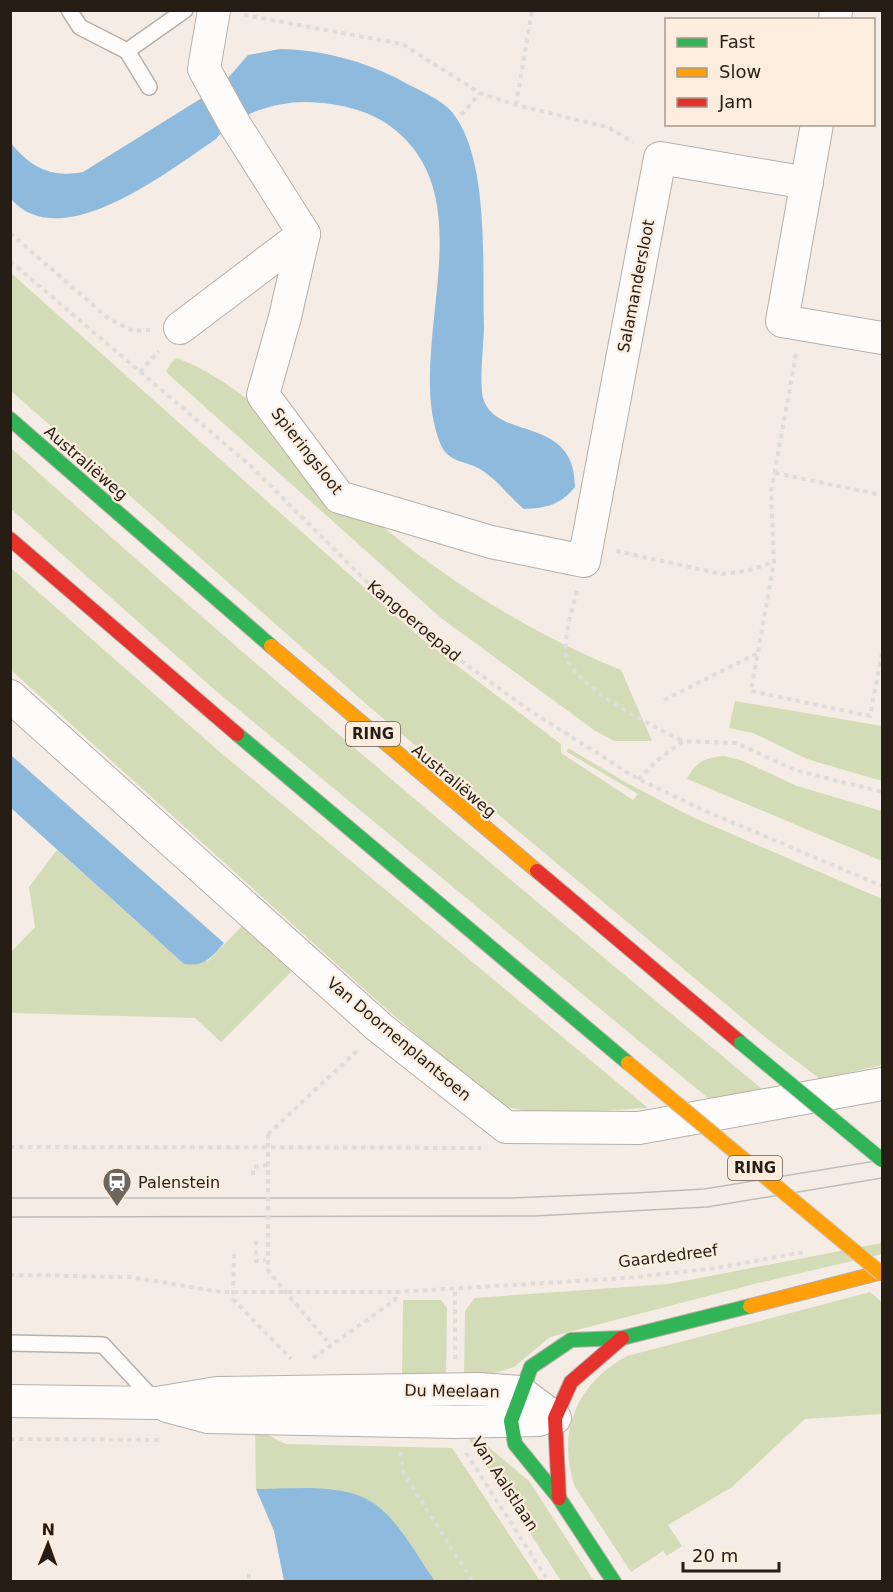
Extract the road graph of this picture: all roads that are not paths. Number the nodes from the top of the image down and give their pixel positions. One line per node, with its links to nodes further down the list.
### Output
1 (69, 10): 3 (lane)
2 (204, 14): 3 (lane); 7 (street)
3 (127, 51): 4 (lane)
4 (149, 87)
5 (818, 126): 6 (street)
6 (807, 183): 9 (street); 12 (street, Salamandersloot)
7 (304, 234): 8 (street); 12 (street, Spieringsloot)
8 (180, 328)
9 (882, 338)
10 (10, 419): 15 (main road, Australiëweg / RING, bridge)
11 (10, 539): 16 (main road, RING, bridge)
12 (586, 553)
13 (10, 696): 14 (street, Van Doornenplantsoen)
14 (882, 1084)
15 (882, 1160)
16 (882, 1273): 17 (main road)
17 (622, 1338): 19 (main road); 22 (main road)
18 (10, 1343): 21 (lane)
19 (520, 1392): 21 (street, Du Meelaan); 22 (street, Du Meelaan); 23 (main road)
20 (10, 1401): 21 (street, Du Meelaan)
21 (158, 1403): 23 (street, Du Meelaan)
22 (555, 1418): 23 (street, Du Meelaan); 24 (main road)
23 (511, 1421): 24 (main road, Van Aalstlaan)
24 (559, 1497): 25 (main road, Van Aalstlaan)
25 (614, 1581)

